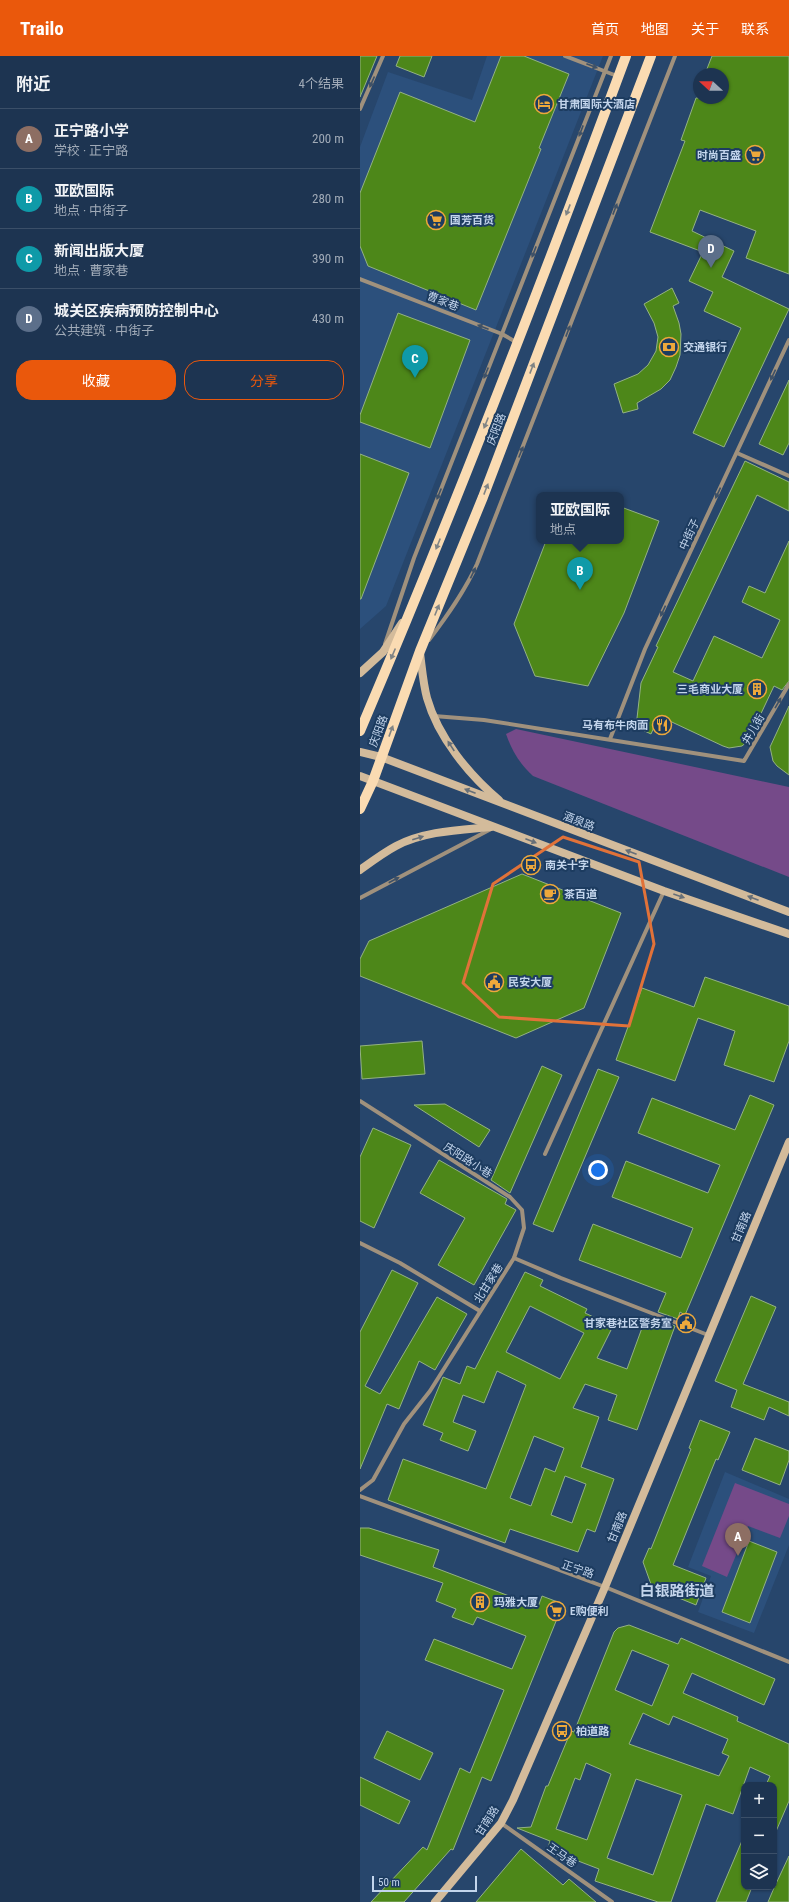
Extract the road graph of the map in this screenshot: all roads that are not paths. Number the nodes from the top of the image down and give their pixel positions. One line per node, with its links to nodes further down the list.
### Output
1 (383, 56): 9 (street, one-way to 9)
2 (566, 56): 7 (street, one-way to 7)
3 (611, 56): 7 (street)
4 (626, 56): 8 (main road, 庆阳路)
5 (651, 56): 17 (main road, 庆阳路, one-way to 5)
6 (675, 56): 17 (street, one-way to 6)
7 (605, 71): 8 (street); 11 (street, one-way to 11)
8 (619, 76): 13 (main road, 庆阳路, one-way to 13)
9 (360, 109)
10 (360, 279): 11 (street, 曹家巷, one-way to 10)
11 (502, 334): 13 (street, 曹家巷); 18 (street, one-way to 18)
12 (789, 340): 14 (street, 中街子, one-way to 14)
13 (518, 343): 16 (main road, 庆阳路, one-way to 16)
14 (737, 453): 15 (street); 23 (street, 中街子, one-way to 23)
15 (789, 476)
16 (413, 606): 18 (main road); 22 (main road, 庆阳路, one-way to 22)
17 (420, 651): 21 (main road); 25 (main road, 庆阳路, one-way to 17)
18 (383, 652): 19 (main road)
19 (360, 673)
20 (789, 684): 23 (street, 井儿街, one-way to 20)
21 (434, 716): 23 (street); 28 (main road, one-way to 21)
22 (360, 731)
23 (610, 739)
24 (360, 752): 25 (main road, 酒泉路)
25 (381, 757): 27 (main road, 庆阳路); 28 (main road, 酒泉路, one-way to 25)
26 (360, 776): 27 (main road)
27 (373, 781): 29 (main road, 庆阳路); 30 (main road)
28 (506, 805): 34 (main road, 酒泉路, one-way to 28)
29 (360, 809)
30 (495, 827): 31 (main road, one-way to 30); 32 (main road, one-way to 32); 33 (street, one-way to 30)
31 (360, 870)
32 (664, 890): 35 (main road, one-way to 35); 38 (street)
33 (360, 898)
34 (789, 912)
35 (789, 934)
36 (360, 1101): 40 (street, 庆阳路小巷)
37 (789, 1142): 42 (main road, 甘南路)
38 (545, 1154)
39 (360, 1243): 41 (street)
40 (514, 1258): 41 (street, 北甘家巷); 42 (street, 北甘家巷)
41 (480, 1311): 43 (street, 北甘家巷)
42 (708, 1335): 45 (main road, 甘南路)
43 (360, 1490)
44 (360, 1496): 45 (street, 正宁路)
45 (604, 1587): 46 (street, 正宁路); 47 (main road, 甘南路)
46 (789, 1662)
47 (501, 1823): 48 (main road, 甘南路); 49 (street, 王马巷)
48 (435, 1902)
49 (612, 1902)

